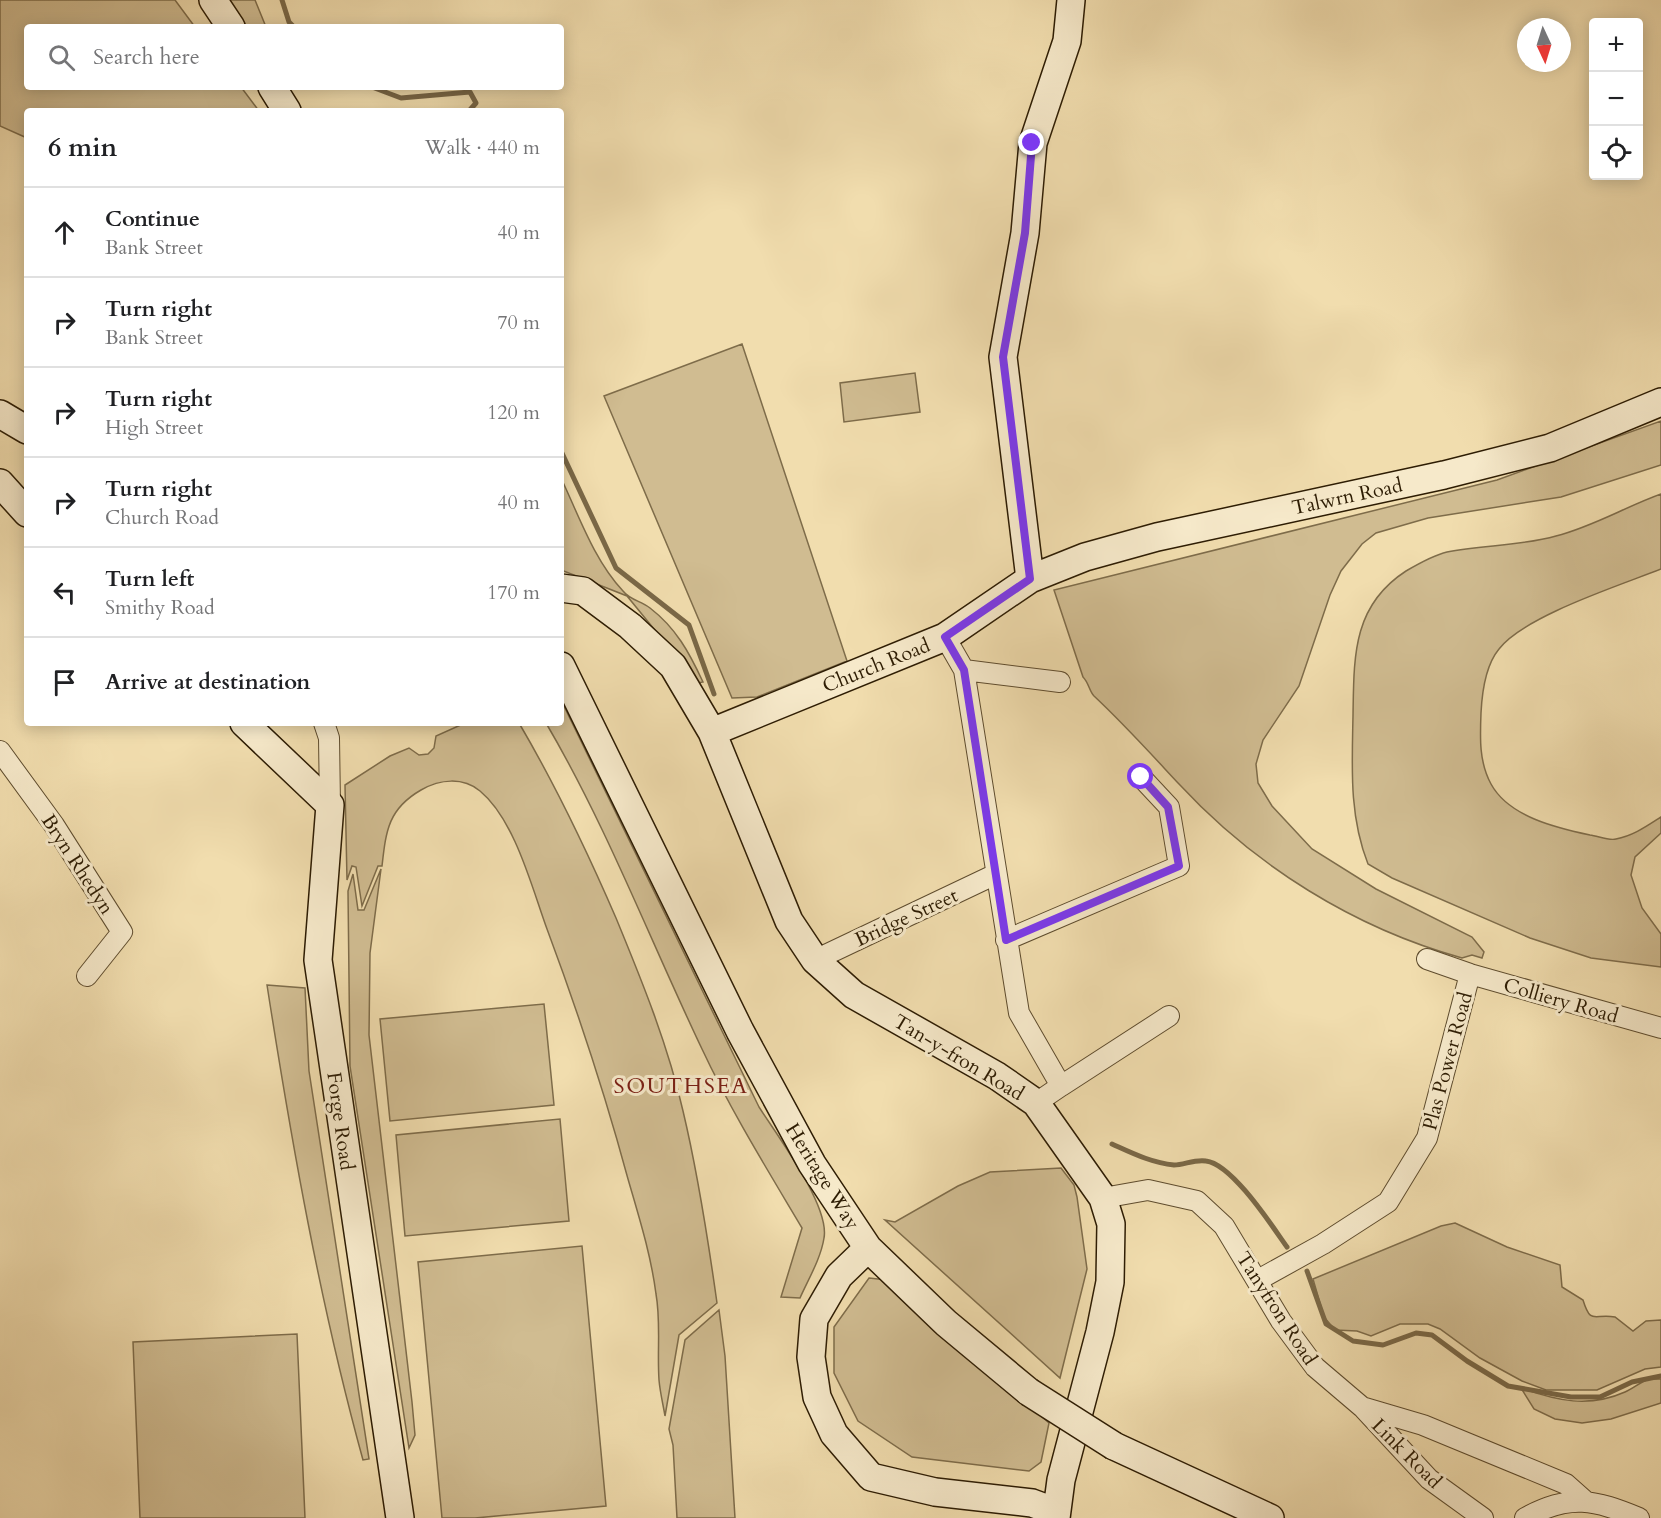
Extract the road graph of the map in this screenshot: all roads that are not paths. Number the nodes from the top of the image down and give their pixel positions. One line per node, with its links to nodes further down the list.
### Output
1 (213, 0): 3 (street)
2 (1071, 0): 11 (street)
3 (229, 24)
4 (274, 90): 5 (street)
5 (285, 108)
6 (1661, 402): 11 (street, Talwrn Road)
7 (0, 414): 8 (street)
8 (24, 428)
9 (0, 483): 10 (street)
10 (24, 510)
11 (1030, 579): 13 (street, Church Road)
12 (564, 588): 19 (street, Tan-y-fron Road)
13 (945, 637): 14 (street); 19 (street, Church Road)
14 (964, 670): 16 (street); 23 (street)
15 (564, 672): 34 (street, Heritage Way)
16 (1060, 682)
17 (247, 726): 22 (street)
18 (325, 726): 22 (street, Forge Road)
19 (712, 732): 26 (street, Tan-y-fron Road)
20 (0, 750): 28 (street, Bryn Rhedyn)
21 (1141, 777): 24 (street)
22 (330, 805): 39 (street, Forge Road)
23 (996, 874): 24 (street); 26 (street, Bridge Street)
24 (1006, 940): 31 (street)
25 (1427, 958): 27 (street, Colliery Road)
26 (815, 960): 32 (street, Tan-y-fron Road)
27 (1470, 974): 30 (street, Colliery Road); 35 (street, Plas Power Road)
28 (87, 976)
29 (1169, 1016): 31 (street)
30 (1661, 1028)
31 (1061, 1086): 32 (street)
32 (1036, 1103): 33 (street, Tan-y-fron Road)
33 (1103, 1198): 35 (street, Tanyfron Road); 38 (street, Tan-y-fron Road)
34 (868, 1248): 38 (street); 40 (street, Heritage Way, bridge)
35 (1258, 1280): 36 (street, Tanyfron Road)
36 (1362, 1407): 37 (street, Tanyfron Road); 41 (street, Link Road)
37 (1584, 1500): 42 (street, Tanyfron Road); 43 (street, Tanyfron Road)
38 (1056, 1515)
39 (400, 1518)
40 (1270, 1518)
41 (1483, 1518)
42 (1525, 1518)
43 (1639, 1518)

